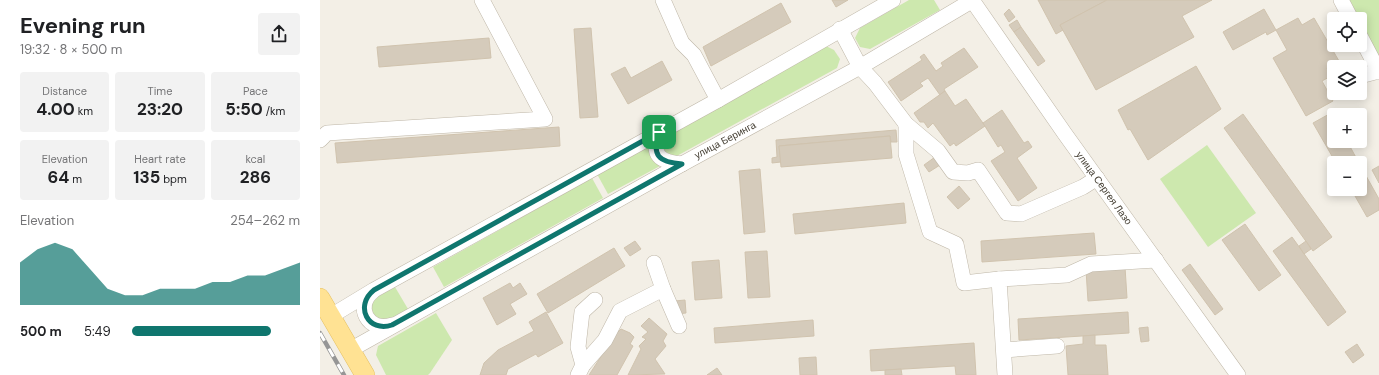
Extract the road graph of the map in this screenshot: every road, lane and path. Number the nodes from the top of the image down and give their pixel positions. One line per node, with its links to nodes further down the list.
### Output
1 (482, 0): 15 (street)
2 (663, 0): 12 (street)
3 (893, 0): 7 (street)
4 (972, 0): 9 (street, улица Беринга); 17 (street, улица Сергея Лазо)
5 (1341, 0): 6 (street)
6 (1347, 12)
7 (840, 29): 9 (street); 12 (street)
8 (1367, 49): 10 (street)
9 (860, 67): 13 (street); 16 (street, улица Беринга)
10 (1379, 71): 11 (street)
11 (1367, 74)
12 (718, 100): 14 (street)
13 (906, 124): 17 (street); 20 (street)
14 (659, 132): 16 (street); 22 (street)
15 (320, 140)
16 (682, 164): 26 (street, улица Беринга)
17 (1097, 178): 18 (street, улица Сергея Лазо)
18 (1156, 260): 20 (street); 34 (street, улица Сергея Лазо)
19 (654, 263): 21 (street)
20 (999, 279): 30 (street)
21 (663, 289): 27 (street); 31 (street)
22 (374, 290): 25 (street); 26 (street)
23 (320, 298): 25 (main road)
24 (595, 300): 31 (street)
25 (331, 316): 29 (main road)
26 (392, 325): 29 (street, улица Беринга)
27 (679, 326)
28 (1057, 346): 30 (street)
29 (350, 350): 32 (main road)
30 (1004, 350): 33 (street)
31 (581, 370)
32 (365, 375)
33 (1005, 375)
34 (1238, 375)

